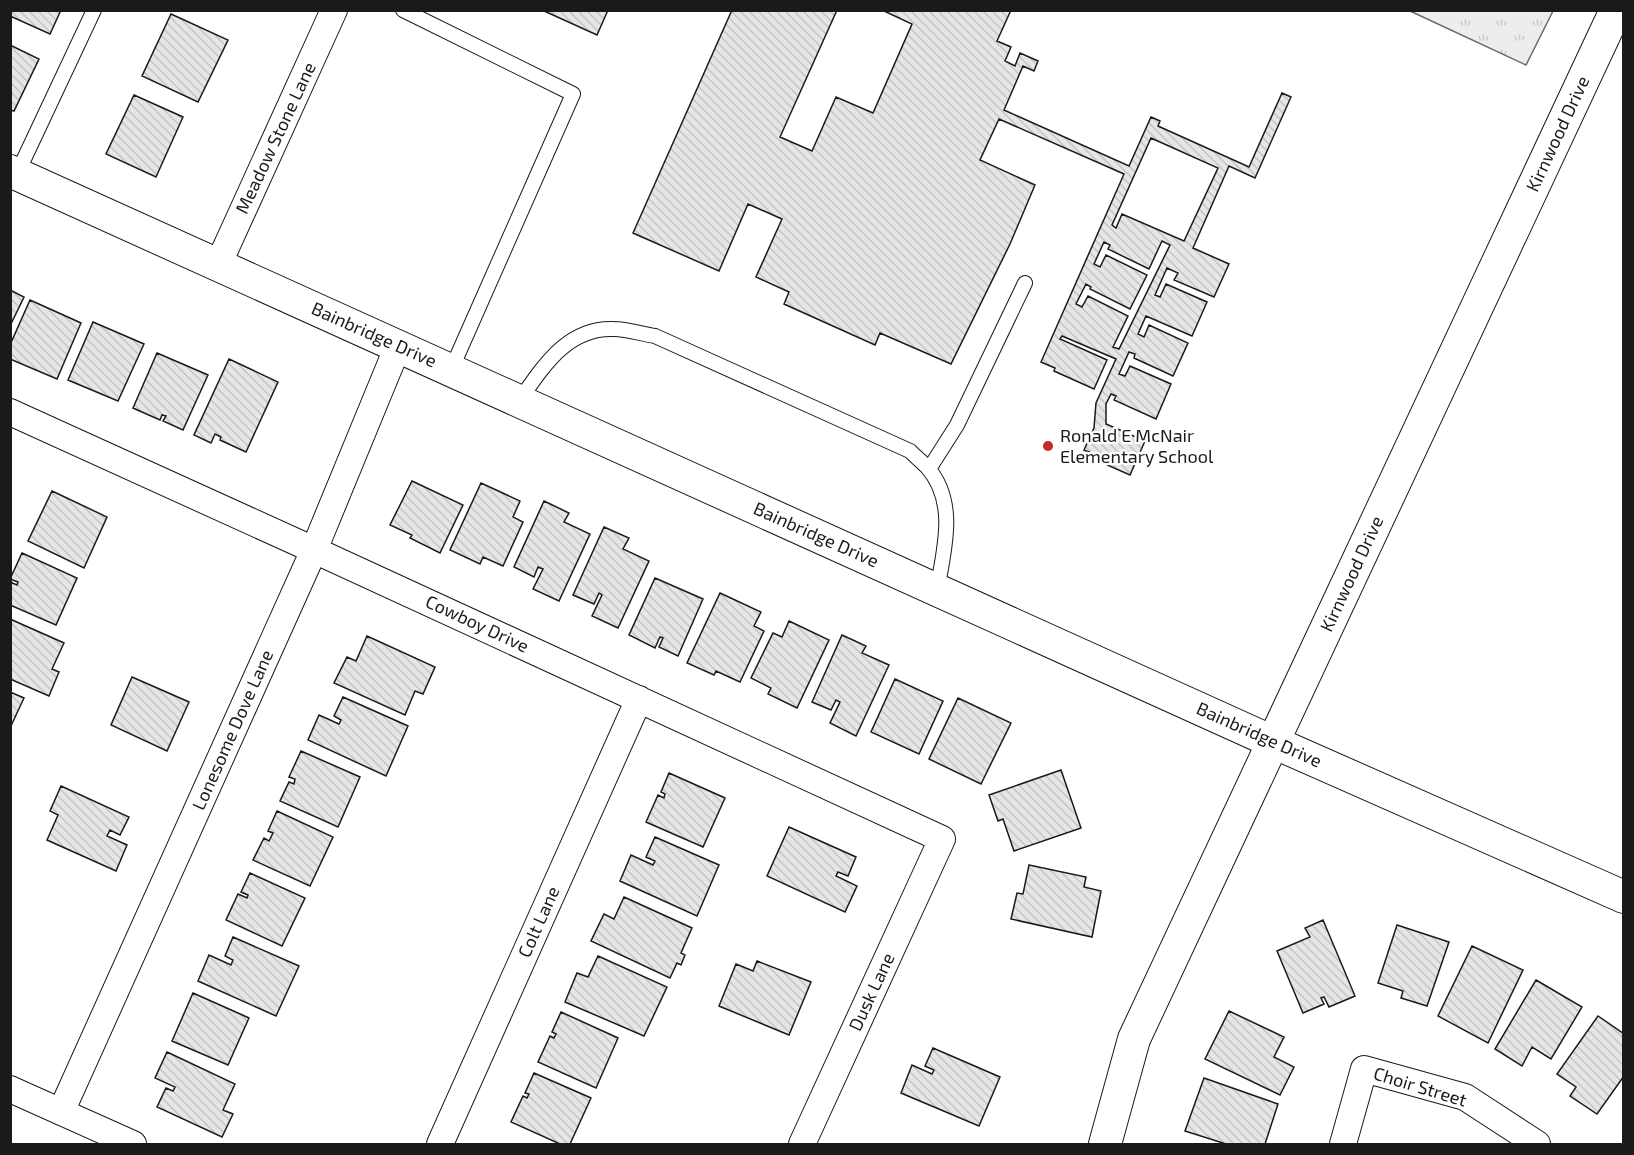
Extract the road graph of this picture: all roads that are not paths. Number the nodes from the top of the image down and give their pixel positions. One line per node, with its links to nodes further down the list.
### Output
1 (94, 10): 5 (lane)
2 (334, 10): 6 (street, Meadow Stone Lane)
3 (403, 10): 9 (lane)
4 (1616, 10): 16 (street, Kirnwood Drive)
5 (14, 172): 6 (street, Bainbridge Drive)
6 (218, 265): 8 (street, Bainbridge Drive)
7 (1024, 283): 12 (lane)
8 (398, 346): 9 (street, Bainbridge Drive); 13 (street, Lonesome Dove Lane)
9 (452, 370): 10 (street, Bainbridge Drive)
10 (519, 401): 12 (lane); 14 (street, Bainbridge Drive)
11 (12, 416): 13 (street, Cowboy Drive)
12 (929, 469): 14 (lane)
13 (314, 550): 15 (street, Cowboy Drive); 20 (street, Lonesome Dove Lane)
14 (937, 590): 16 (street, Bainbridge Drive)
15 (639, 699): 17 (street, Cowboy Drive); 22 (street, Colt Lane)
16 (1274, 742): 18 (street, Bainbridge Drive); 24 (street, Kirnwood Drive)
17 (942, 839): 23 (street, Dusk Lane)
18 (1623, 897)
19 (10, 1089): 20 (street)
20 (61, 1112): 21 (street)
21 (133, 1144)
22 (440, 1144)
23 (802, 1144)
24 (1105, 1144)
25 (1343, 1144): 26 (street, Choir Street)
26 (1537, 1144)

